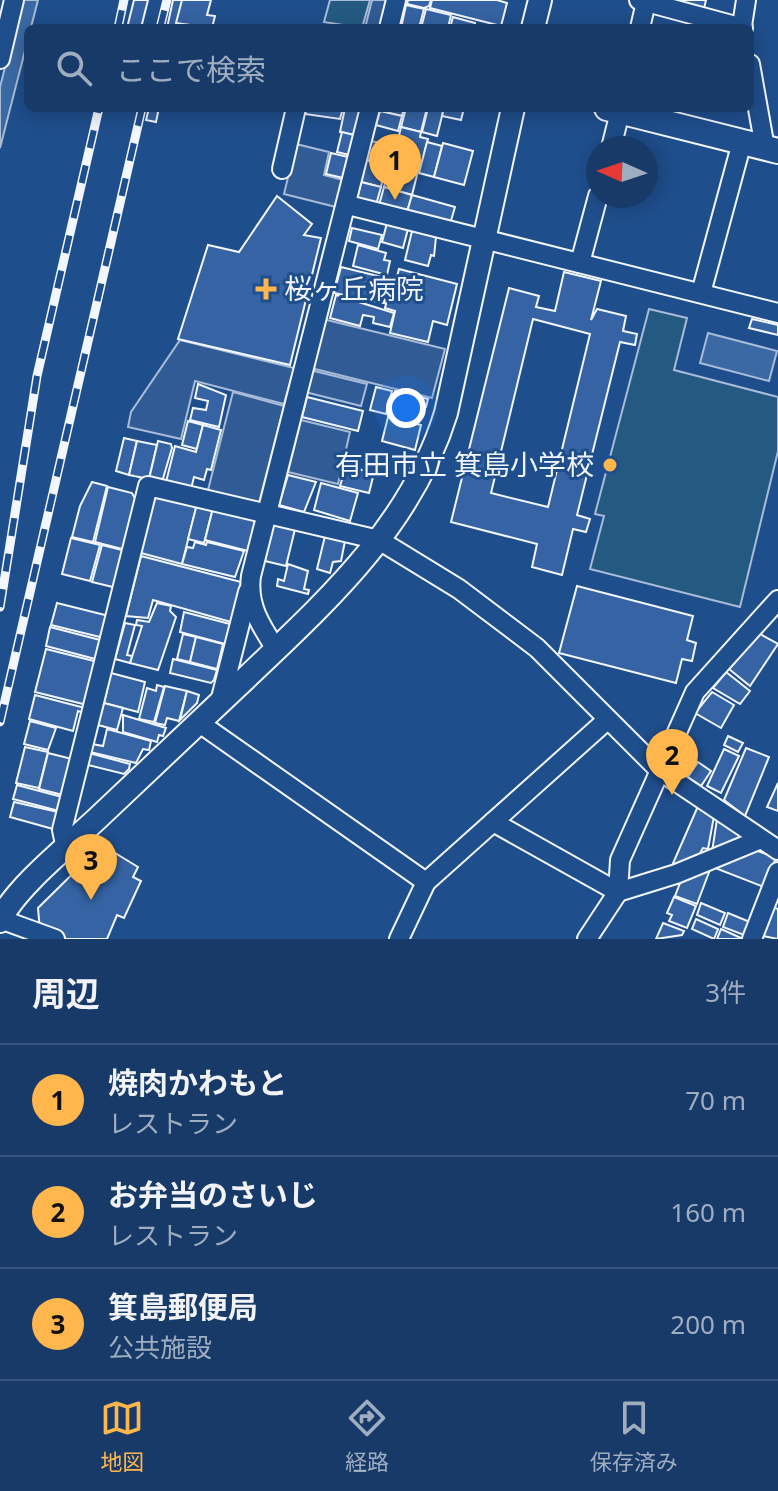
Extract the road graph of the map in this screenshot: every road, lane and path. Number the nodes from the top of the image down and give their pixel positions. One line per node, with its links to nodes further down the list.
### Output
1 (14, 0): 11 (street)
2 (396, 0): 6 (street)
3 (540, 0): 7 (street)
4 (746, 0): 10 (street)
5 (643, 1): 8 (street); 9 (street)
6 (390, 24)
7 (534, 24)
8 (640, 24)
9 (731, 24)
10 (742, 24)
11 (0, 59)
12 (754, 94): 19 (street)
13 (295, 112): 20 (street)
14 (369, 112): 21 (street)
15 (512, 112): 23 (street)
16 (616, 112): 18 (street)
17 (627, 112): 19 (main road)
18 (613, 136)
19 (761, 147): 25 (street)
20 (282, 169)
21 (348, 205): 23 (street); 27 (street)
22 (595, 208): 24 (street)
23 (483, 239): 24 (street); 28 (street)
24 (580, 263): 25 (street)
25 (701, 293): 26 (street)
26 (778, 313)
27 (266, 513): 28 (street); 29 (street); 38 (street)
28 (379, 540): 31 (street); 33 (street)
29 (250, 585): 31 (street); 32 (street)
30 (778, 600): 35 (street)
31 (276, 649): 32 (street)
32 (220, 702): 34 (street)
33 (607, 720): 35 (street); 36 (street)
34 (198, 722): 38 (street); 41 (street)
35 (659, 770): 37 (street); 42 (street)
36 (493, 822): 41 (street); 42 (street)
37 (761, 839): 39 (street); 42 (street)
38 (66, 849): 43 (street)
39 (778, 850)
40 (778, 872): 47 (street)
41 (426, 882): 45 (street)
42 (618, 892): 46 (street)
43 (0, 920): 44 (street)
44 (55, 939)
45 (399, 939)
46 (587, 939)
47 (752, 939)

